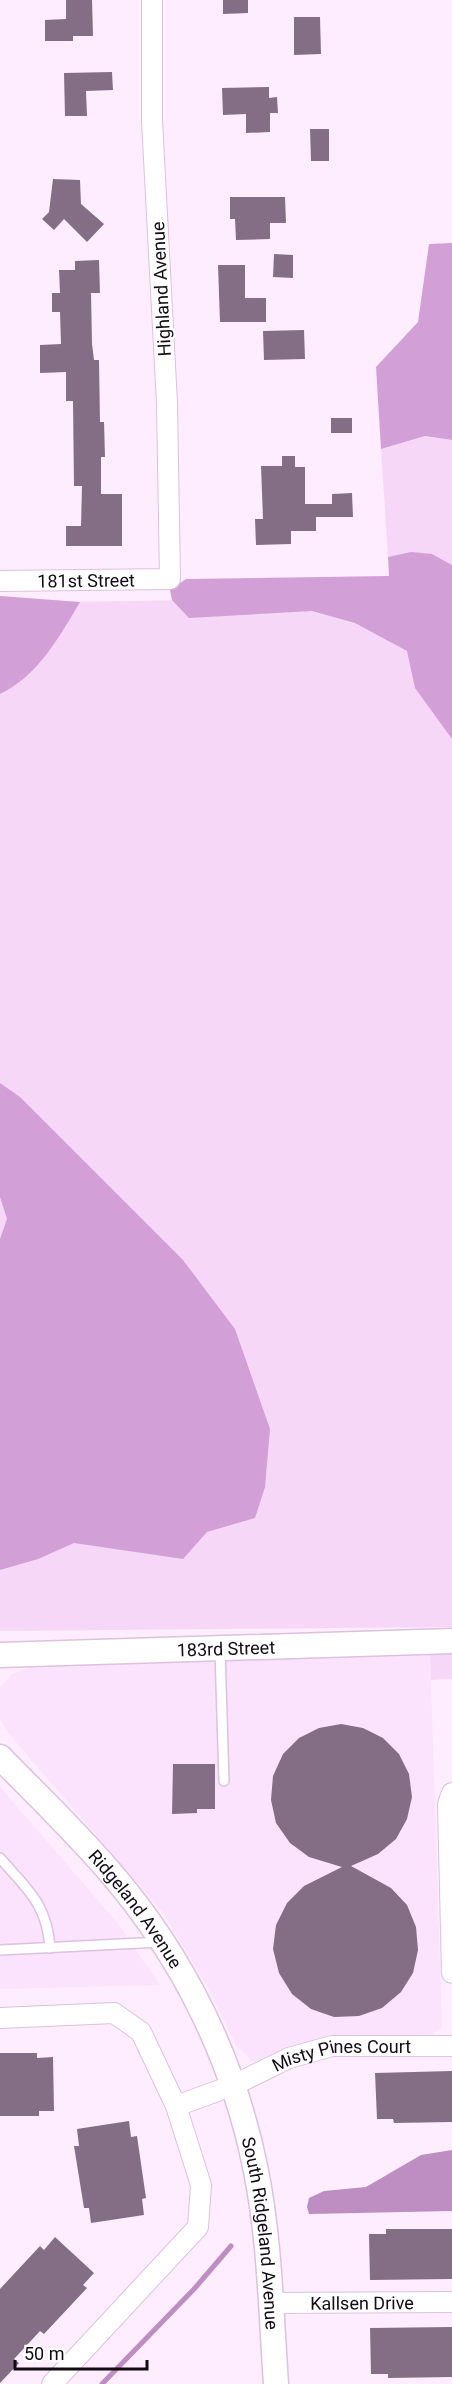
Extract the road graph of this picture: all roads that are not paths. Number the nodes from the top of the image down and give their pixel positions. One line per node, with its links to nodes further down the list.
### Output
1 (152, 0): 2 (street, Highland Avenue)
2 (171, 579): 3 (street, 181st Street)
3 (0, 581)
4 (452, 1641): 5 (street, 183rd Street)
5 (220, 1648): 6 (street, 183rd Street); 9 (lane)
6 (11, 1654): 7 (street)
7 (0, 1670)
8 (0, 1757): 12 (street, Ridgeland Avenue)
9 (224, 1781)
10 (452, 1793): 15 (street)
11 (0, 1858): 13 (lane)
12 (164, 1942): 13 (lane); 18 (street, Ridgeland Avenue)
13 (50, 1948): 14 (lane)
14 (0, 1950)
15 (452, 1973)
16 (0, 2018): 19 (street)
17 (452, 2046): 18 (street, Misty Pines Court)
18 (234, 2085): 19 (street, Misty Pines Court); 21 (street, South Ridgeland Avenue)
19 (176, 2106): 22 (street)
20 (452, 2302): 21 (street, Kallsen Drive)
21 (270, 2303): 23 (street, South Ridgeland Avenue)
22 (52, 2384)
23 (276, 2384)

